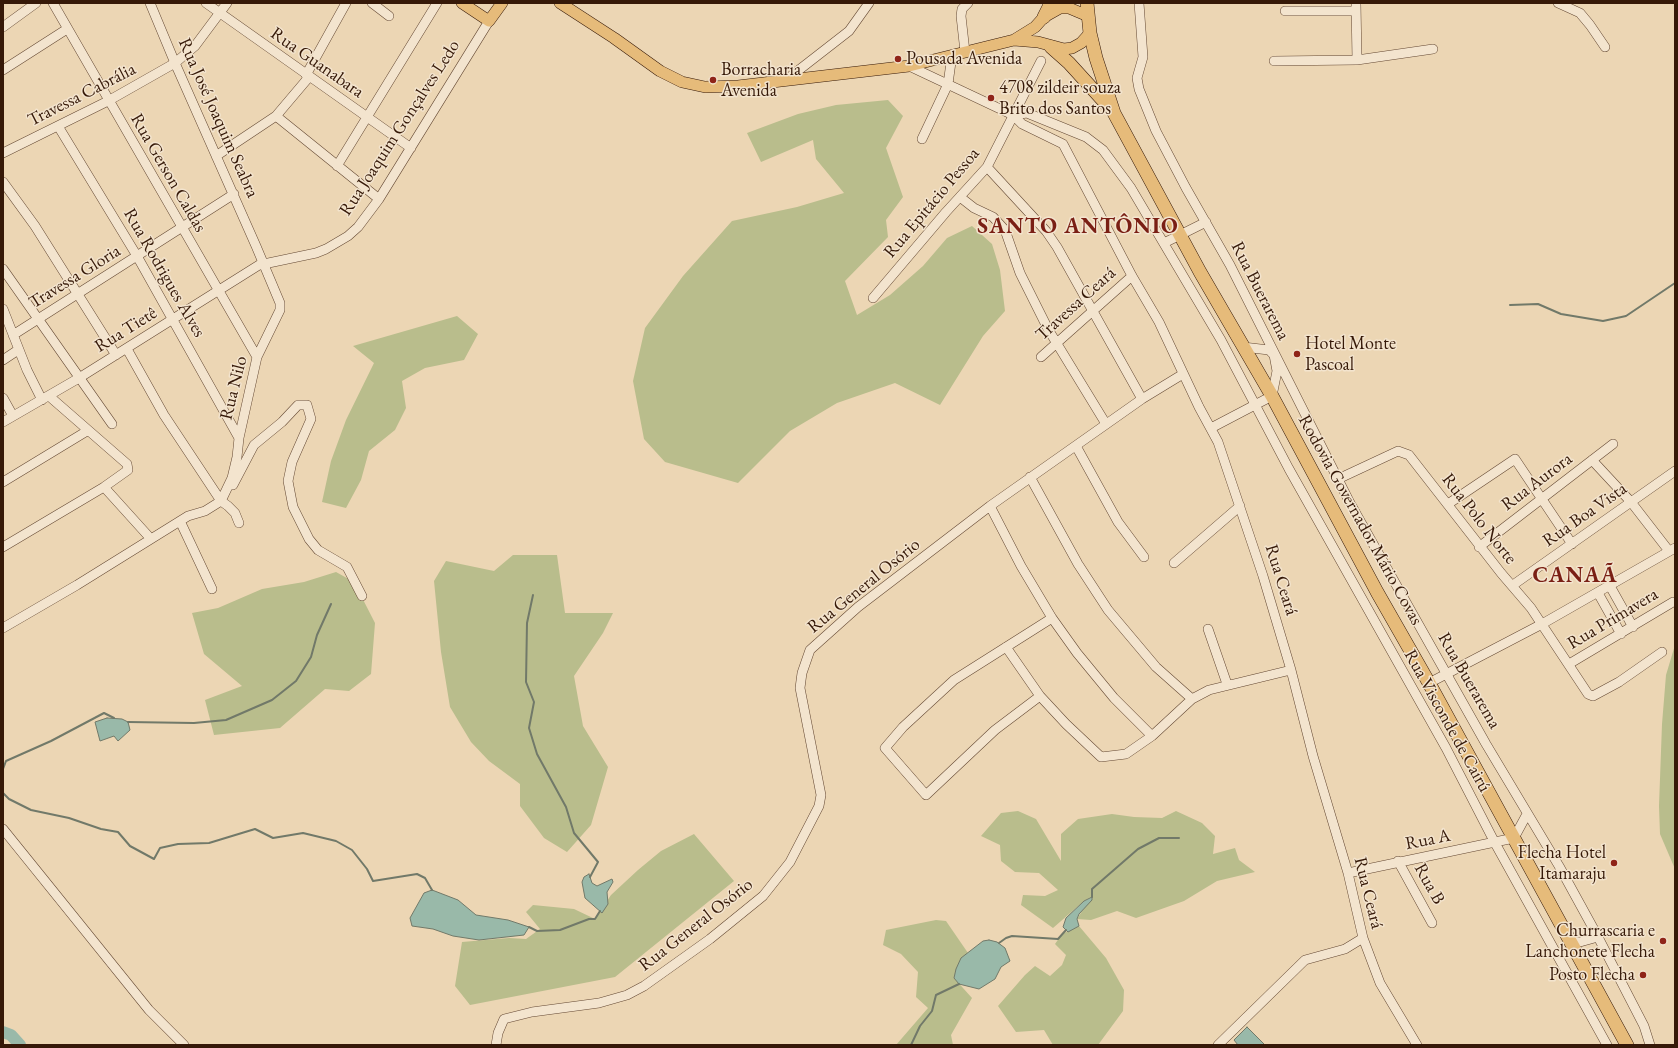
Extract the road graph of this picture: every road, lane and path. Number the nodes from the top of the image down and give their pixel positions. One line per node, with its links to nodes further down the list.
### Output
1 (36, 3): 24 (street)
2 (53, 3): 25 (street, Rua Gerson Caldas)
3 (150, 3): 37 (street, Rua José Joaquim Seabra)
4 (206, 3): 20 (street, Rua Guanabara)
5 (227, 3): 20 (street, Travessa Cabrália)
6 (345, 3): 40 (street)
7 (372, 3): 21 (street)
8 (437, 3): 47 (street)
9 (462, 3): 22 (main road)
10 (502, 3): 22 (main road, Rua Joaquim Gonçalves Ledo)
11 (560, 3): 41 (main road)
12 (869, 3): 41 (street)
13 (968, 3): 32 (street)
14 (1051, 3): 23 (highway)
15 (1139, 3): 61 (street, Rua Buerarema)
16 (1558, 3): 30 (street)
17 (1356, 7): 19 (street); 34 (street)
18 (1087, 10): 23 (main road); 26 (highway, Rodovia Governador Mário Covas)
19 (1285, 10)
20 (220, 13): 37 (street, Travessa Cabrália); 40 (street, Rua Guanabara)
21 (389, 16)
22 (489, 21): 52 (street, Rua Joaquim Gonçalves Ledo)
23 (1040, 22): 27 (main road); 28 (main road)
24 (3, 27)
25 (67, 29): 39 (street); 43 (street, Rua Gerson Caldas)
26 (1090, 33): 29 (main road); 44 (highway, Rodovia Governador Mário Covas)
27 (1014, 40): 28 (main road); 32 (main road)
28 (1038, 42): 29 (main road)
29 (1051, 47): 44 (highway)
30 (1604, 47)
31 (1433, 49): 34 (street)
32 (966, 52): 33 (main road)
33 (952, 55): 38 (main road); 42 (street)
34 (1357, 60): 36 (street)
35 (1041, 61): 45 (street, Rua Epitácio Pessoa)
36 (1274, 61)
37 (175, 63): 43 (street, Travessa Cabrália); 54 (street, Rua José Joaquim Seabra)
38 (909, 66): 41 (main road); 42 (street)
39 (3, 70)
40 (308, 76): 46 (street); 47 (street, Rua Guanabara)
41 (786, 80)
42 (948, 84): 45 (street); 50 (street)
43 (108, 101): 48 (street, Travessa Cabrália); 62 (street, Rua Gerson Caldas)
44 (1114, 113): 63 (highway, Rodovia Governador Mário Covas)
45 (1013, 115): 49 (street); 51 (street); 56 (street, Rua Epitácio Pessoa)
46 (276, 116): 54 (street); 55 (street)
47 (368, 119): 52 (street, Rua Guanabara); 55 (street)
48 (58, 126): 53 (street, Travessa Cabrália); 65 (street, Rua Rodrigues Alves)
49 (1079, 134): 51 (street); 64 (street)
50 (922, 139)
51 (1063, 144): 68 (street, Rua Ceará)
52 (411, 148): 60 (street, Rua Joaquim Gonçalves Ledo)
53 (3, 153)
54 (216, 156): 58 (street, Rua José Joaquim Seabra)
55 (337, 166): 60 (street)
56 (987, 167): 59 (street, Rua Epitácio Pessoa); 73 (street)
57 (3, 182): 70 (street)
58 (234, 194): 62 (street, Travessa Gloria); 66 (street, Rua José Joaquim Seabra)
59 (960, 197): 71 (street, Rua Epitácio Pessoa); 77 (street)
60 (379, 199): 66 (street, Rua Joaquim Gonçalves Ledo)
61 (1206, 222): 63 (street); 82 (street, Rua Buerarema)
62 (181, 228): 65 (street, Travessa Gloria); 69 (street, Rua Gerson Caldas)
63 (1180, 235): 64 (street); 78 (highway, Rodovia Governador Mário Covas)
64 (1164, 243): 92 (street, Rua Visconde de Cairú)
65 (137, 256): 70 (street, Travessa Gloria); 75 (street, Rua Rodrigues Alves)
66 (264, 263): 69 (street, Rua Tietê); 83 (street, Rua Nilo)
67 (3, 269): 74 (street)
68 (1132, 276): 73 (street, Travessa Ceará); 86 (street, Rua Ceará)
69 (218, 292): 75 (street, Rua Tietê); 83 (street, Rua Gerson Caldas)
70 (79, 293): 74 (street, Travessa Gloria); 81 (street)
71 (873, 298)
72 (3, 309): 76 (street)
73 (1092, 311): 77 (street, Travessa Ceará); 91 (street)
74 (39, 318): 76 (street, Travessa Gloria); 87 (street)
75 (172, 320): 79 (street, Rua Tietê); 99 (street, Rua Rodrigues Alves)
76 (13, 334): 80 (street)
77 (1056, 344): 84 (street, Travessa Ceará); 96 (street)
78 (1243, 347): 82 (street); 88 (highway, Rodovia Governador Mário Covas)
79 (127, 349): 81 (street, Rua Tietê); 110 (street)
80 (18, 350): 85 (street); 90 (street)
81 (116, 355): 87 (street, Rua Tietê)
82 (1274, 355): 88 (street); 105 (street, Rua Buerarema)
83 (257, 357): 99 (street, Rua Nilo)
84 (1041, 357)
85 (3, 360)
86 (1183, 374): 91 (street, Rua General Osório); 97 (street, Rua Ceará)
87 (79, 378): 90 (street, Rua Tietê); 95 (street)
88 (1272, 396): 92 (street); 136 (highway, Rodovia Governador Mário Covas)
89 (3, 398): 93 (street)
90 (46, 398): 93 (street, Rua Tietê); 98 (street)
91 (1142, 399): 96 (street, Rua General Osório)
92 (1256, 405): 97 (street); 137 (street, Rua Visconde de Cairú)
93 (13, 416): 94 (street, Rua Tietê)
94 (3, 422)
95 (112, 424)
96 (1106, 424): 101 (street, Rua General Osório)
97 (1211, 428): 114 (street, Rua Ceará)
98 (87, 431): 106 (street); 107 (street)
99 (239, 438): 108 (street, Rua Nilo)
100 (1613, 444): 102 (street, Rua Aurora)
101 (1076, 446): 104 (street, Rua General Osório); 122 (street)
102 (1592, 460): 109 (street, Rua Aurora); 111 (street)
103 (1675, 471): 111 (street, Rua Boa Vista)
104 (1030, 477): 113 (street, Rua General Osório); 146 (street)
105 (1338, 479): 112 (street, Rua Polo Norte); 142 (street, Rua Buerarema)
106 (3, 482)
107 (104, 487): 117 (street); 119 (street)
108 (227, 488): 110 (street, Rua Nilo); 128 (street)
109 (1541, 499): 112 (street); 118 (street); 120 (street, Rua Aurora)
110 (221, 501): 115 (street); 116 (street)
111 (1632, 502): 118 (street, Rua Boa Vista); 121 (street)
112 (1448, 504): 120 (street, Rua Polo Norte)
113 (990, 506): 130 (street); 159 (street, Rua General Osório)
114 (1240, 506): 123 (street); 141 (street, Rua Ceará)
115 (180, 521): 117 (street); 126 (street)
116 (239, 523)
117 (151, 539): 133 (street)
118 (1572, 544): 124 (street, Rua Boa Vista)
119 (3, 547)
120 (1480, 547): 124 (street, Rua Polo Norte)
121 (1672, 549): 125 (street)
122 (1144, 556)
123 (1174, 563)
124 (1513, 585): 131 (street, Rua Polo Norte)
125 (1610, 586): 127 (street); 132 (street)
126 (212, 589)
127 (1598, 593): 131 (street); 135 (street)
128 (362, 596)
129 (1673, 602): 132 (street, Rua Primavera)
130 (1052, 618): 138 (street); 147 (street)
131 (1542, 624): 140 (street, Rua Polo Norte); 142 (street)
132 (1633, 627): 135 (street, Rua Primavera)
133 (3, 628)
134 (1208, 629): 144 (street)
135 (1621, 634): 140 (street, Rua Primavera)
136 (1404, 641): 137 (street); 143 (highway, Rodovia Governador Mário Covas)
137 (1387, 645): 151 (street, Rua Visconde de Cairú)
138 (1006, 647): 145 (street); 145 (street)
139 (1662, 652): 140 (street, Rua Polo Norte)
140 (1569, 664)
141 (1291, 670): 144 (street); 153 (street, Rua Ceará)
142 (1447, 674): 143 (street); 148 (street, Rua Buerarema)
143 (1429, 683): 150 (highway, Rodovia Governador Mário Covas)
144 (1227, 684): 146 (street)
145 (1040, 696): 147 (street)
146 (1192, 699): 147 (street)
147 (1152, 736)
148 (1527, 814): 150 (street); 155 (street, Rua Buerarema)
149 (3, 829): 158 (street)
150 (1514, 838): 151 (street, Rua A); 157 (highway, Rodovia Governador Mário Covas)
151 (1495, 843): 152 (street, Rua A); 162 (street, Rua Visconde de Cairú)
152 (1398, 862): 153 (street, Rua A); 154 (street, Rua B)
153 (1348, 873): 156 (street, Rua Ceará)
154 (1432, 923)
155 (1598, 937): 157 (street); 164 (street, Rua Buerarema)
156 (1363, 938): 160 (street); 161 (street, Rua Ceará)
157 (1570, 941): 163 (highway, Rodovia Governador Mário Covas)
158 (184, 1045)
159 (496, 1045)
160 (1218, 1045)
161 (1417, 1045)
162 (1607, 1045)
163 (1627, 1045)
164 (1650, 1045)

